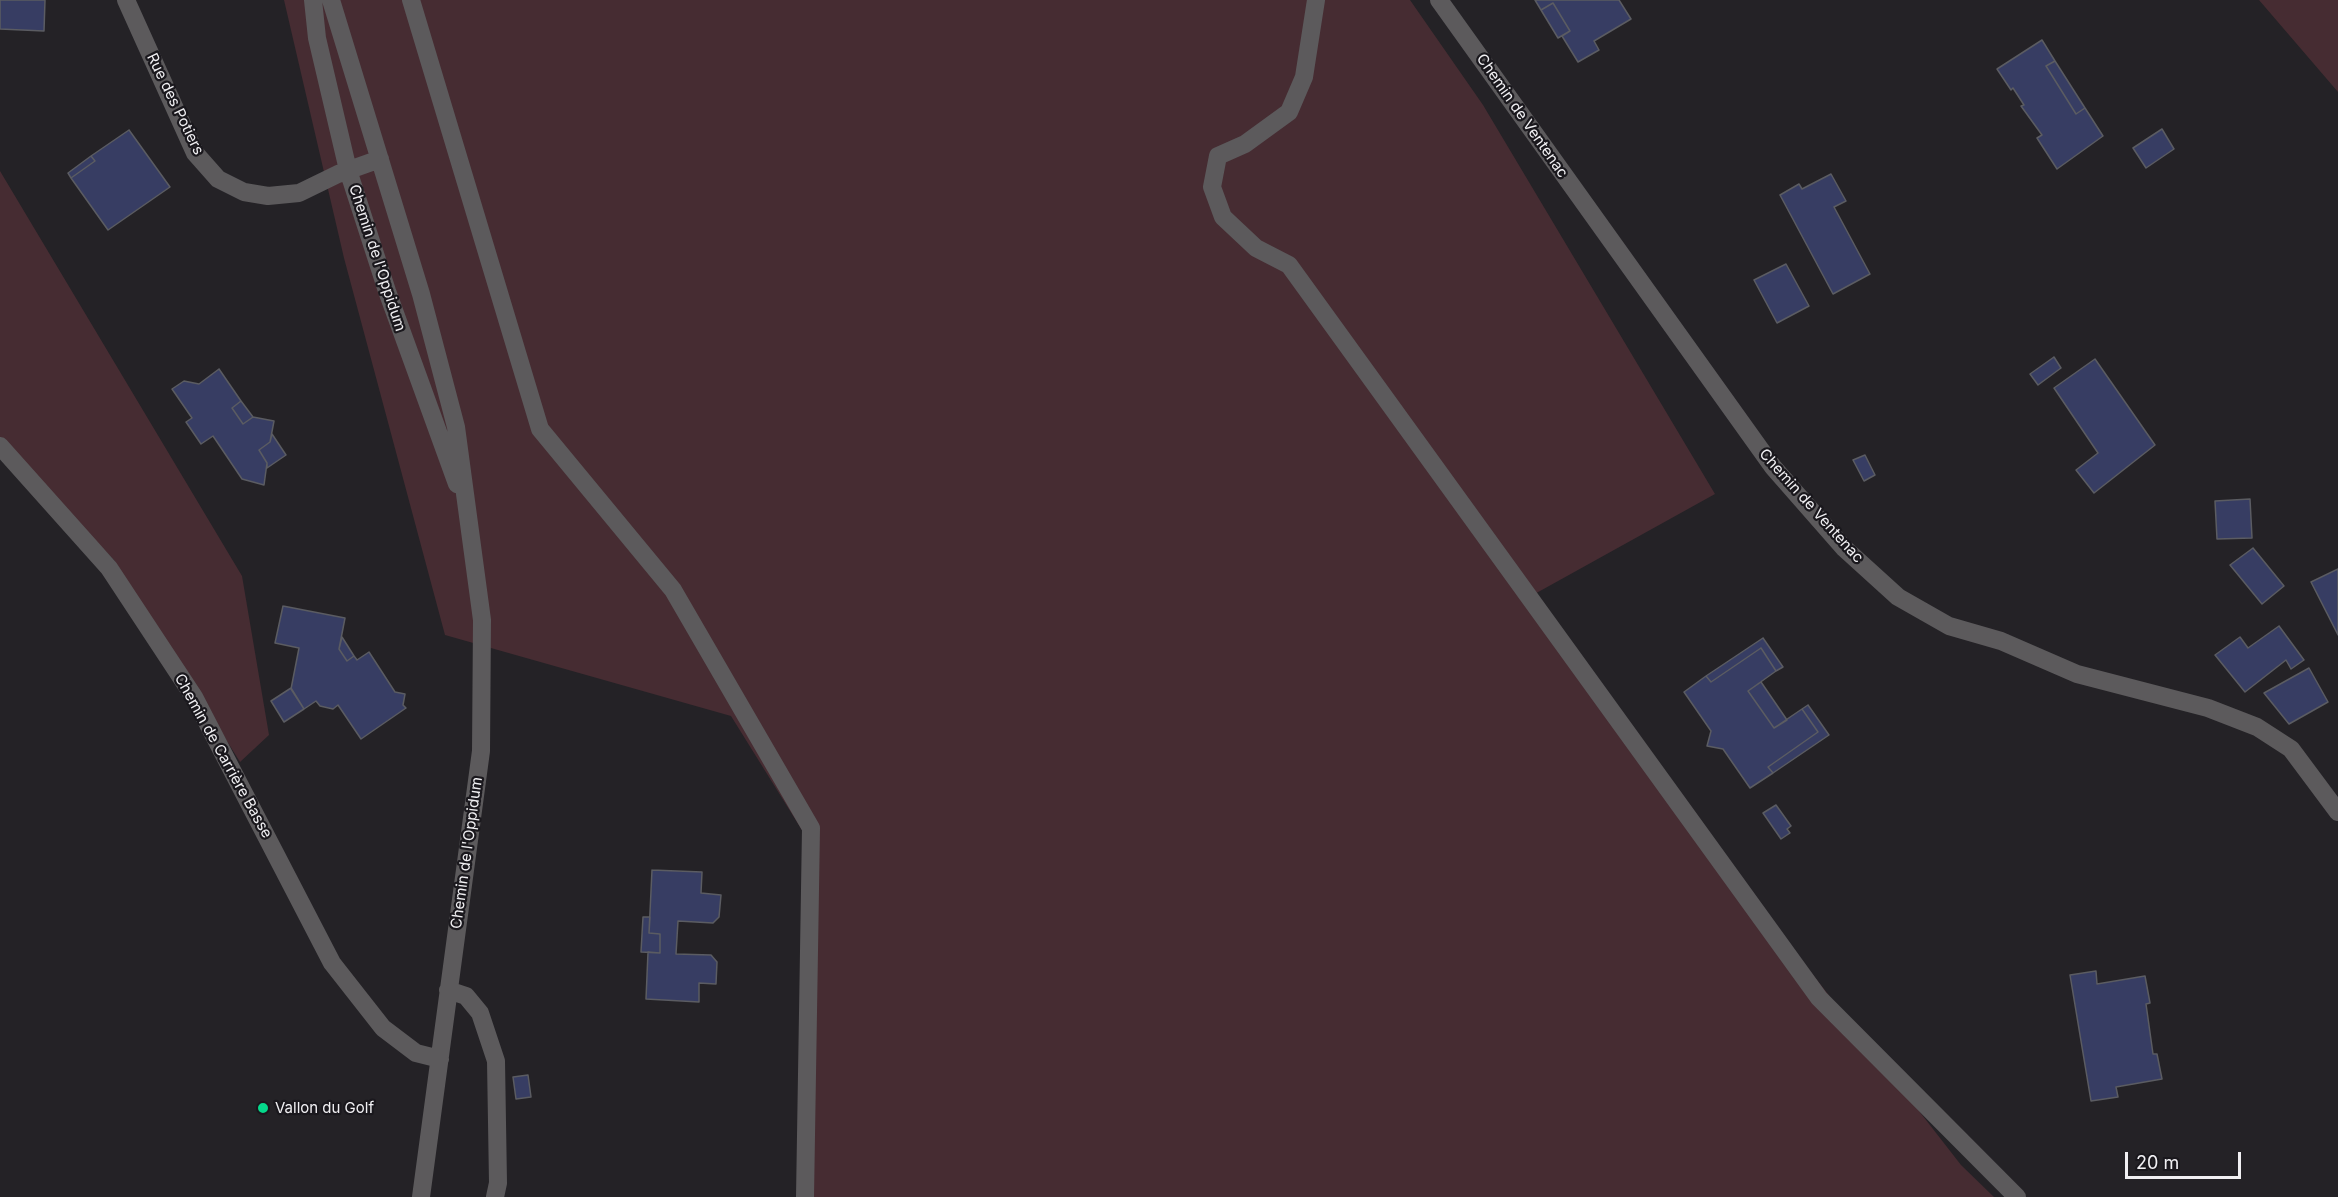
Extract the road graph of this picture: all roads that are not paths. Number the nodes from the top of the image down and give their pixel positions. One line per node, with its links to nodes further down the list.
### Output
1 (126, 0): 8 (street, Rue des Potiers)
2 (313, 0): 8 (street, Chemin de l'Oppidum)
3 (331, 0): 7 (street, Chemin de l'Oppidum)
4 (411, 0): 16 (street)
5 (1316, 0): 17 (street)
6 (1439, 0): 11 (street, Chemin de Ventenac)
7 (380, 159): 8 (street, Rue des Potiers); 10 (street, Chemin de l'Oppidum)
8 (348, 171): 10 (street, Chemin de l'Oppidum)
9 (0, 446): 13 (street, Chemin de Carrière Basse)
10 (466, 508): 12 (street, Chemin de l'Oppidum)
11 (2338, 812)
12 (448, 990): 13 (street, Chemin de l'Oppidum); 15 (street)
13 (440, 1059): 14 (street, Chemin de l'Oppidum)
14 (421, 1197)
15 (495, 1197)
16 (805, 1197)
17 (2017, 1197)

